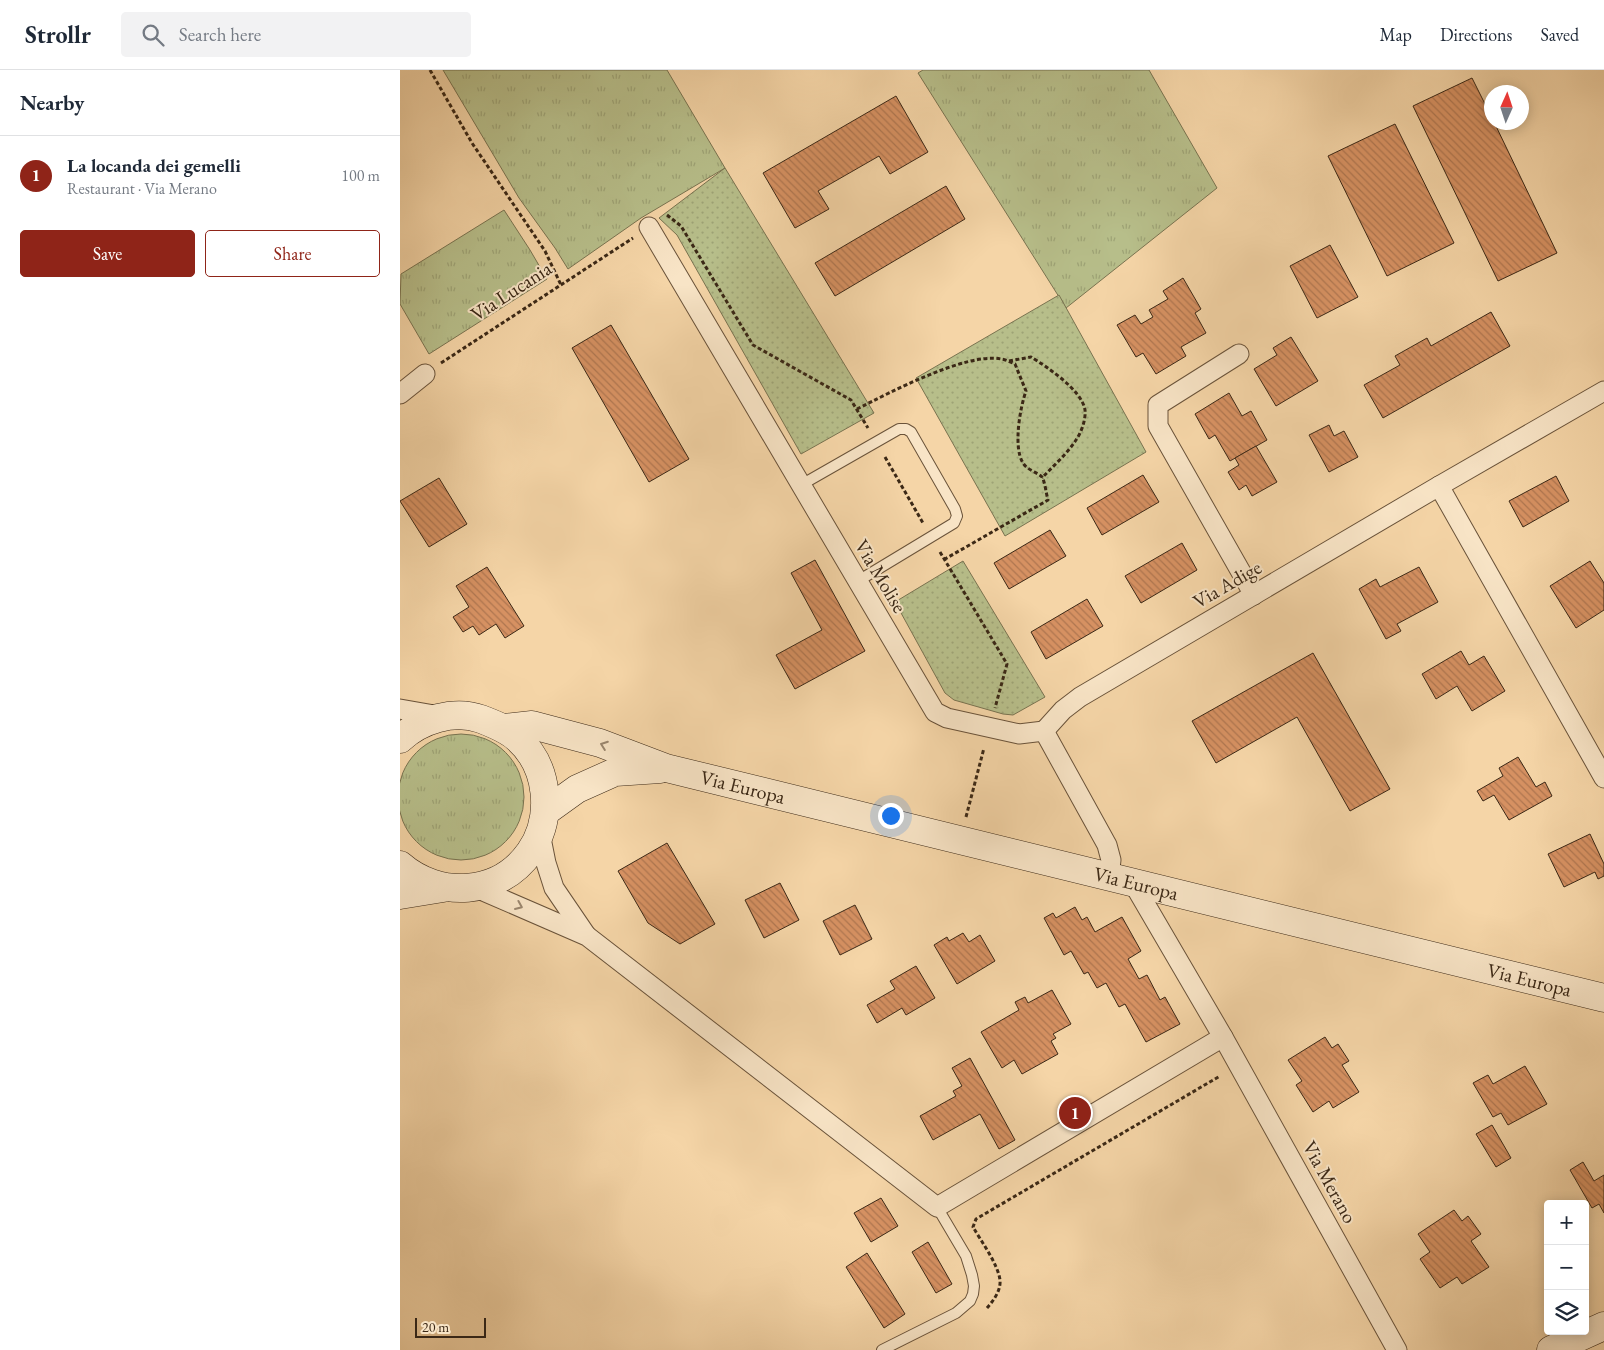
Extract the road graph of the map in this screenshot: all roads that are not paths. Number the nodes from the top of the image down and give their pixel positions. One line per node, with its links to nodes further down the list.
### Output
1 (649, 227): 6 (street, Via Molise)
2 (1240, 354): 9 (street)
3 (425, 374): 5 (street)
4 (1604, 390): 7 (street, Via Adige)
5 (400, 394)
6 (801, 485): 8 (street, Via Molise); 8 (lane)
7 (1439, 486): 9 (street, Via Adige); 16 (street)
8 (858, 581): 13 (street, Via Molise)
9 (1254, 595): 13 (street, Via Adige)
10 (400, 709): 11 (street)
11 (444, 717): 12 (street); 14 (street)
12 (503, 728): 15 (street, Via Europa, one-way to 12); 17 (street)
13 (1044, 730): 19 (street)
14 (400, 739)
15 (666, 768): 17 (street, Via Europa); 19 (street, Via Europa)
16 (1604, 778)
17 (543, 822): 21 (street); 23 (street)
18 (400, 865): 20 (street)
19 (1121, 880): 24 (street, Via Europa); 25 (street, Via Merano)
20 (444, 888): 21 (street); 22 (street)
21 (474, 888): 23 (street, one-way to 23)
22 (400, 895)
23 (587, 936): 26 (street)
24 (1604, 998)
25 (1222, 1037): 26 (street); 29 (street, Via Merano)
26 (937, 1207): 28 (lane)
27 (1604, 1326): 30 (street)
28 (882, 1350)
29 (1397, 1350)
30 (1550, 1350)

